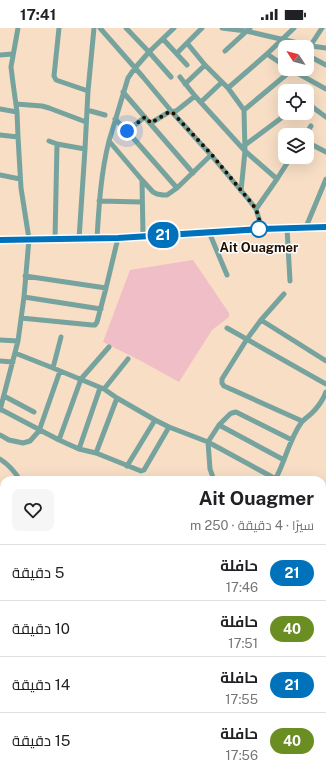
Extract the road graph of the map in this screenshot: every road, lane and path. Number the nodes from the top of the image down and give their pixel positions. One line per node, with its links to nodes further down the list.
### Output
1 (18, 28): 22 (street)
2 (59, 28): 39 (street)
3 (94, 28): 39 (street)
4 (100, 28): 30 (street)
5 (126, 28): 20 (street)
6 (174, 28): 12 (street)
7 (202, 28): 15 (street)
8 (222, 28): 11 (street)
9 (294, 28): 13 (street)
10 (322, 28): 14 (street)
11 (248, 30): 13 (street); 19 (street)
12 (163, 39): 20 (street); 21 (street)
13 (282, 40)
14 (314, 41)
15 (187, 43): 21 (street); 28 (street)
16 (278, 44): 23 (street)
17 (314, 46): 18 (street)
18 (326, 48)
19 (225, 51)
20 (149, 52): 30 (street); 34 (street)
21 (177, 53): 27 (street)
22 (13, 54): 24 (street); 43 (street)
23 (267, 54): 26 (street); 37 (street)
24 (0, 55)
25 (314, 59): 29 (street)
26 (278, 61)
27 (187, 65)
28 (205, 65): 35 (street); 36 (street)
29 (326, 65)
30 (135, 68): 40 (street); 49 (street)
31 (284, 76): 47 (street)
32 (302, 76): 38 (street)
33 (180, 77): 36 (street)
34 (171, 78)
35 (222, 82): 37 (street); 42 (street)
36 (185, 84): 41 (street)
37 (228, 88): 47 (street)
38 (326, 89)
39 (88, 91): 46 (street)
40 (124, 92): 51 (street); 53 (street)
41 (195, 96): 42 (street); 49 (street)
42 (201, 102): 66 (street)
43 (16, 104): 48 (street); 55 (street)
44 (314, 108): 52 (street)
45 (0, 109): 48 (street)
46 (87, 110): 50 (street); 55 (street)
47 (244, 110): 63 (street)
48 (17, 112): 59 (street)
49 (172, 112): 56 (street); 68 (street)
50 (105, 114)
51 (145, 117): 56 (street); 57 (street)
52 (326, 117)
53 (115, 119): 57 (street); 61 (street)
54 (279, 120): 63 (street)
55 (86, 122): 65 (street)
56 (151, 123): 70 (street)
57 (127, 131): 76 (street)
58 (0, 135): 59 (street)
59 (18, 137): 73 (street)
60 (49, 141): 62 (street)
61 (109, 141): 75 (street); 78 (street)
62 (57, 144): 65 (street); 92 (street)
63 (245, 145): 66 (street)
64 (314, 146): 67 (street)
65 (85, 149): 90 (street)
66 (245, 151): 74 (street); 77 (street)
67 (326, 152)
68 (212, 155): 70 (street); 77 (street)
69 (287, 164): 74 (street)
70 (193, 172): 76 (street)
71 (0, 175): 73 (street)
72 (326, 178): 83 (street)
73 (20, 179): 89 (street)
74 (277, 179): 80 (street)
75 (142, 180): 76 (street); 79 (street)
76 (177, 188)
77 (241, 191): 80 (street)
78 (99, 201): 79 (street); 87 (street)
79 (142, 202): 86 (street)
80 (256, 209): 84 (street)
81 (326, 227): 83 (main road)
82 (287, 228): 83 (main road); 84 (main road); 95 (street)
83 (306, 228)
84 (262, 229): 85 (main road)
85 (209, 232): 86 (main road); 93 (street)
86 (143, 236): 88 (main road)
87 (97, 238): 88 (main road); 90 (main road)
88 (118, 238): 96 (street)
89 (29, 239): 91 (main road); 92 (main road); 94 (street)
90 (79, 239): 92 (main road)
91 (0, 240)
92 (55, 240)
93 (227, 275)
94 (25, 276): 96 (street); 98 (street)
95 (290, 281)
96 (106, 288): 99 (street)
97 (284, 294): 101 (street)
98 (24, 297): 99 (street); 100 (street)
99 (101, 308): 100 (street)
100 (21, 318): 106 (street)
101 (261, 320): 105 (street); 111 (street)
102 (227, 328): 105 (street)
103 (61, 336): 113 (street)
104 (0, 340): 106 (street)
105 (247, 340): 118 (street); 127 (street)
106 (18, 341): 108 (street)
107 (109, 347): 115 (street)
108 (15, 353): 112 (street); 113 (street)
109 (128, 359): 119 (street)
110 (0, 361): 112 (street)
111 (326, 361)
112 (13, 362): 117 (street)
113 (53, 368): 114 (street)
114 (60, 371): 115 (street); 130 (street)
115 (81, 380): 119 (street); 132 (street)
116 (0, 383): 117 (street)
117 (7, 383): 121 (street)
118 (326, 384)
119 (102, 389): 122 (street); 135 (street)
120 (326, 392): 123 (street)
121 (4, 396): 124 (street); 125 (street)
122 (117, 398): 126 (street); 136 (street)
123 (325, 399): 127 (street)
124 (0, 409): 130 (street)
125 (34, 412)
126 (155, 420): 129 (street); 139 (street)
127 (302, 421): 133 (street)
128 (219, 426): 133 (street); 134 (street); 138 (street)
129 (169, 427): 134 (street); 139 (street)
130 (39, 431): 131 (street); 132 (street)
131 (0, 435)
132 (59, 440): 135 (street)
133 (292, 440): 138 (street)
134 (208, 442): 141 (street); 142 (street)
135 (79, 449): 136 (street)
136 (96, 453): 139 (street)
137 (0, 459): 140 (street)
138 (284, 460): 143 (street)
139 (128, 466)
140 (17, 476)
141 (213, 476)
142 (270, 476)
143 (276, 476)

